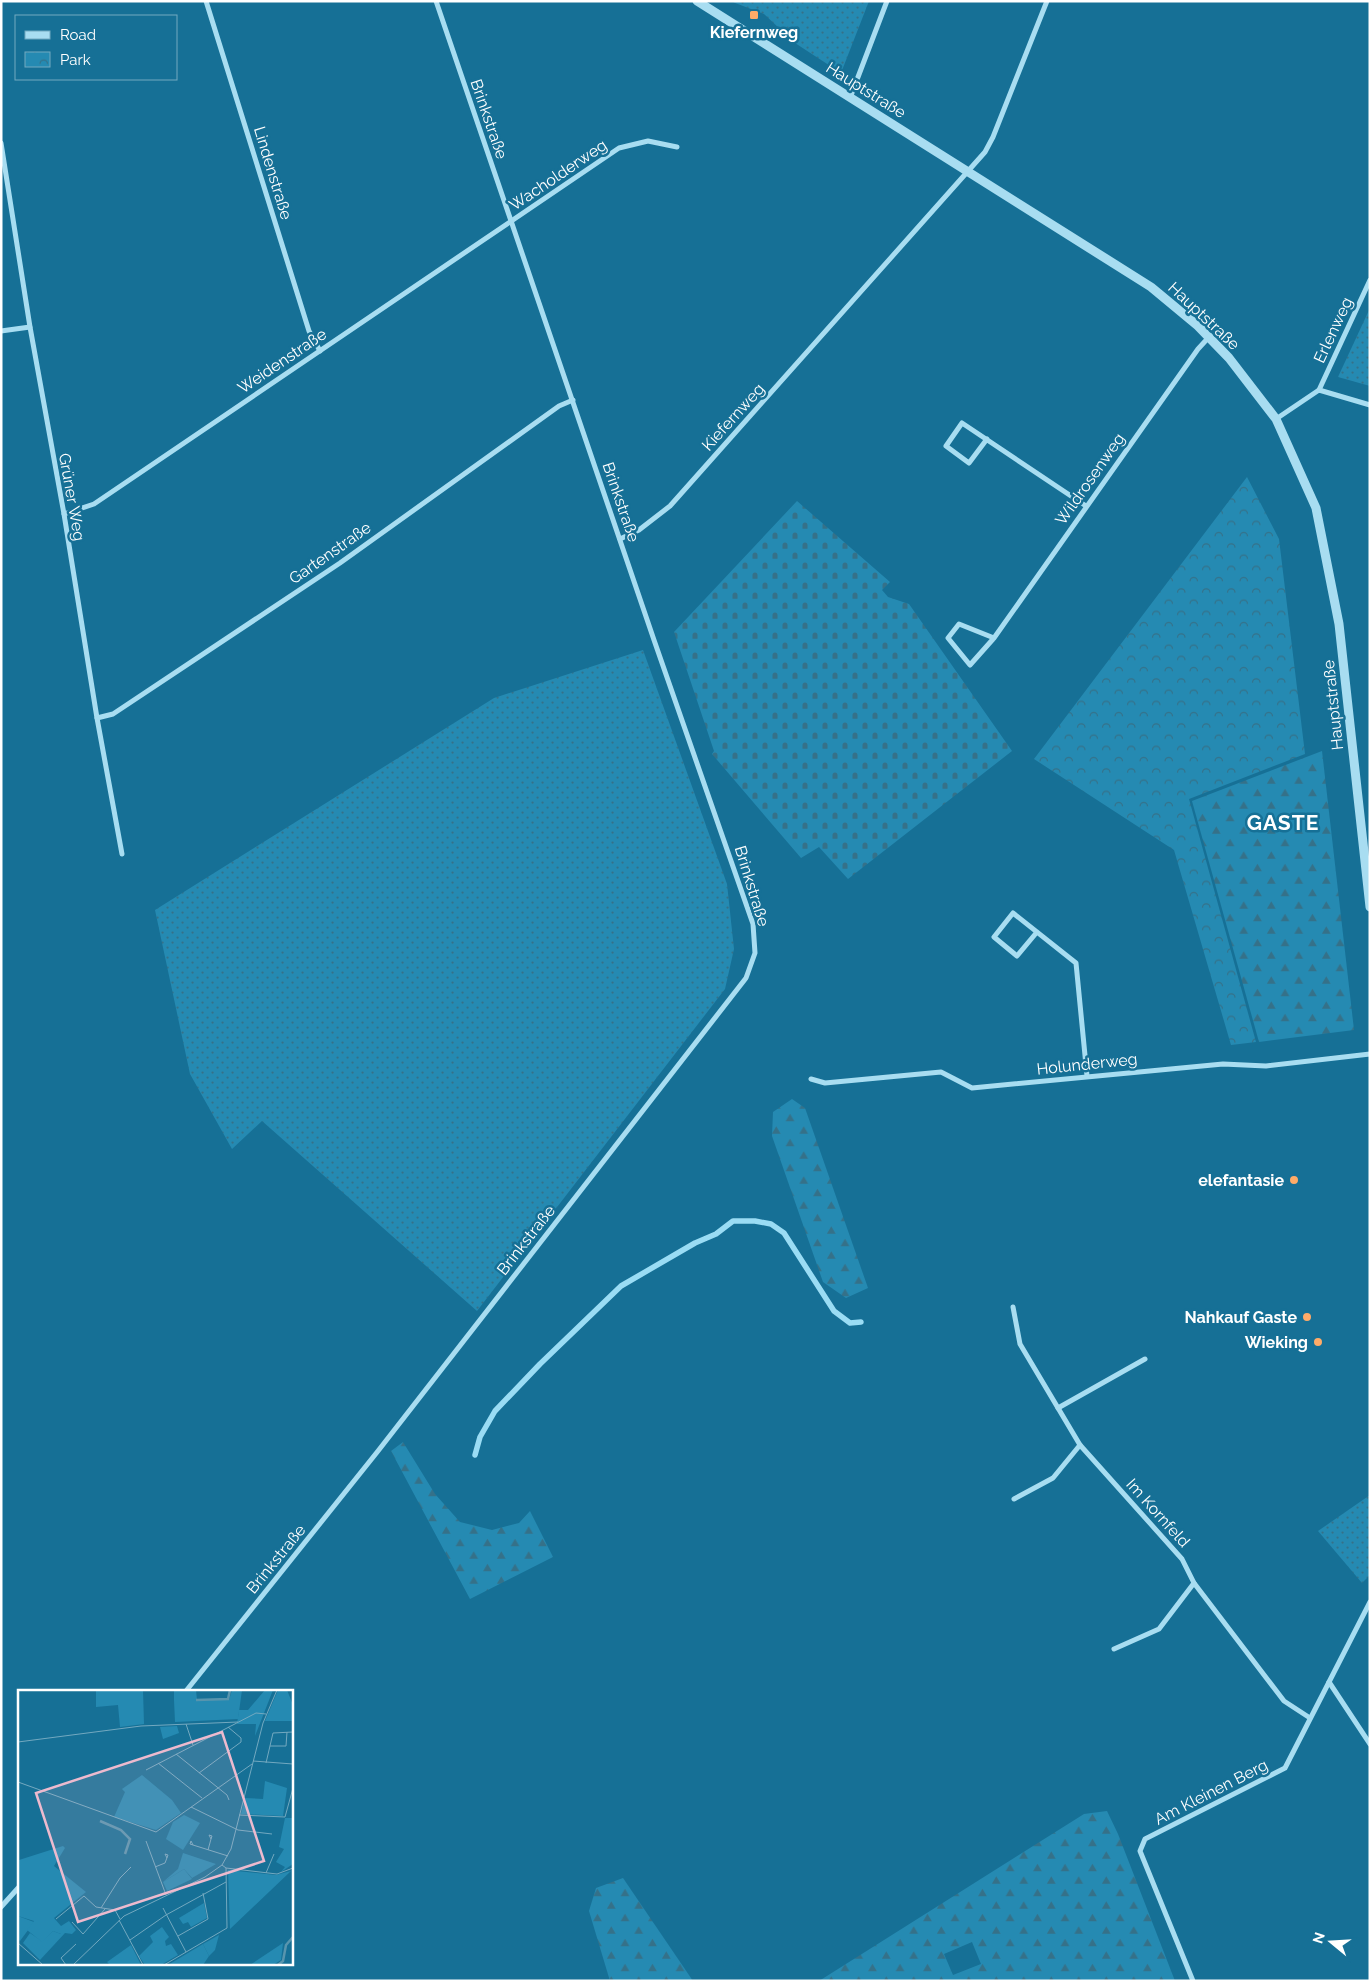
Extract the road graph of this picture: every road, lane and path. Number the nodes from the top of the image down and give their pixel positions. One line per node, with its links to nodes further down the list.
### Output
1 (206, 1): 15 (street, Lindenstraße)
2 (436, 1): 10 (street, Brinkstraße)
3 (697, 1): 6 (street, Hauptstraße)
4 (887, 1): 6 (street)
5 (1047, 1): 9 (street, Kiefernweg)
6 (850, 99): 9 (street, Hauptstraße)
7 (1, 143): 12 (street, Grüner Weg)
8 (677, 147): 10 (street, Wacholderweg)
9 (969, 172): 14 (street, Hauptstraße); 23 (street, Kiefernweg)
10 (510, 222): 15 (street, Weidenstraße); 17 (street, Brinkstraße)
11 (1370, 280): 16 (street, Erlenweg)
12 (30, 327): 13 (street); 22 (street, Grüner Weg)
13 (1, 331)
14 (1209, 337): 19 (street, Hauptstraße); 21 (street, Wildrosenweg)
15 (320, 351): 22 (street, Weidenstraße)
16 (1320, 390): 18 (street); 19 (street)
17 (574, 400): 23 (street, Brinkstraße); 25 (street, Gartenstraße)
18 (1370, 405)
19 (1276, 419): 27 (street, Hauptstraße)
20 (988, 439): 20 (street); 21 (street)
21 (1086, 506): 24 (street, Wildrosenweg)
22 (64, 514): 25 (street, Grüner Weg)
23 (620, 539): 41 (street, Brinkstraße)
24 (994, 638): 24 (street, Wildrosenweg)
25 (97, 718): 26 (street, Grüner Weg)
26 (122, 854)
27 (1370, 907)
28 (1037, 932): 28 (street); 30 (street)
29 (1370, 1054): 30 (street, Holunderweg)
30 (1087, 1076): 31 (street, Holunderweg)
31 (810, 1079)
32 (1014, 1307): 34 (street, Im Kornfeld)
33 (1145, 1359): 34 (street)
34 (1058, 1408): 35 (street, Im Kornfeld)
35 (1080, 1445): 36 (street); 37 (street, Im Kornfeld)
36 (1014, 1499)
37 (1194, 1583): 39 (street); 42 (street, Im Kornfeld)
38 (1370, 1602): 40 (street, Am Kleinen Berg)
39 (1114, 1649)
40 (1329, 1682): 42 (street, Am Kleinen Berg); 43 (street)
41 (187, 1690)
42 (1310, 1718): 46 (street, Am Kleinen Berg)
43 (1370, 1744)
44 (18, 1888): 45 (street)
45 (1, 1907)
46 (1192, 1981)

